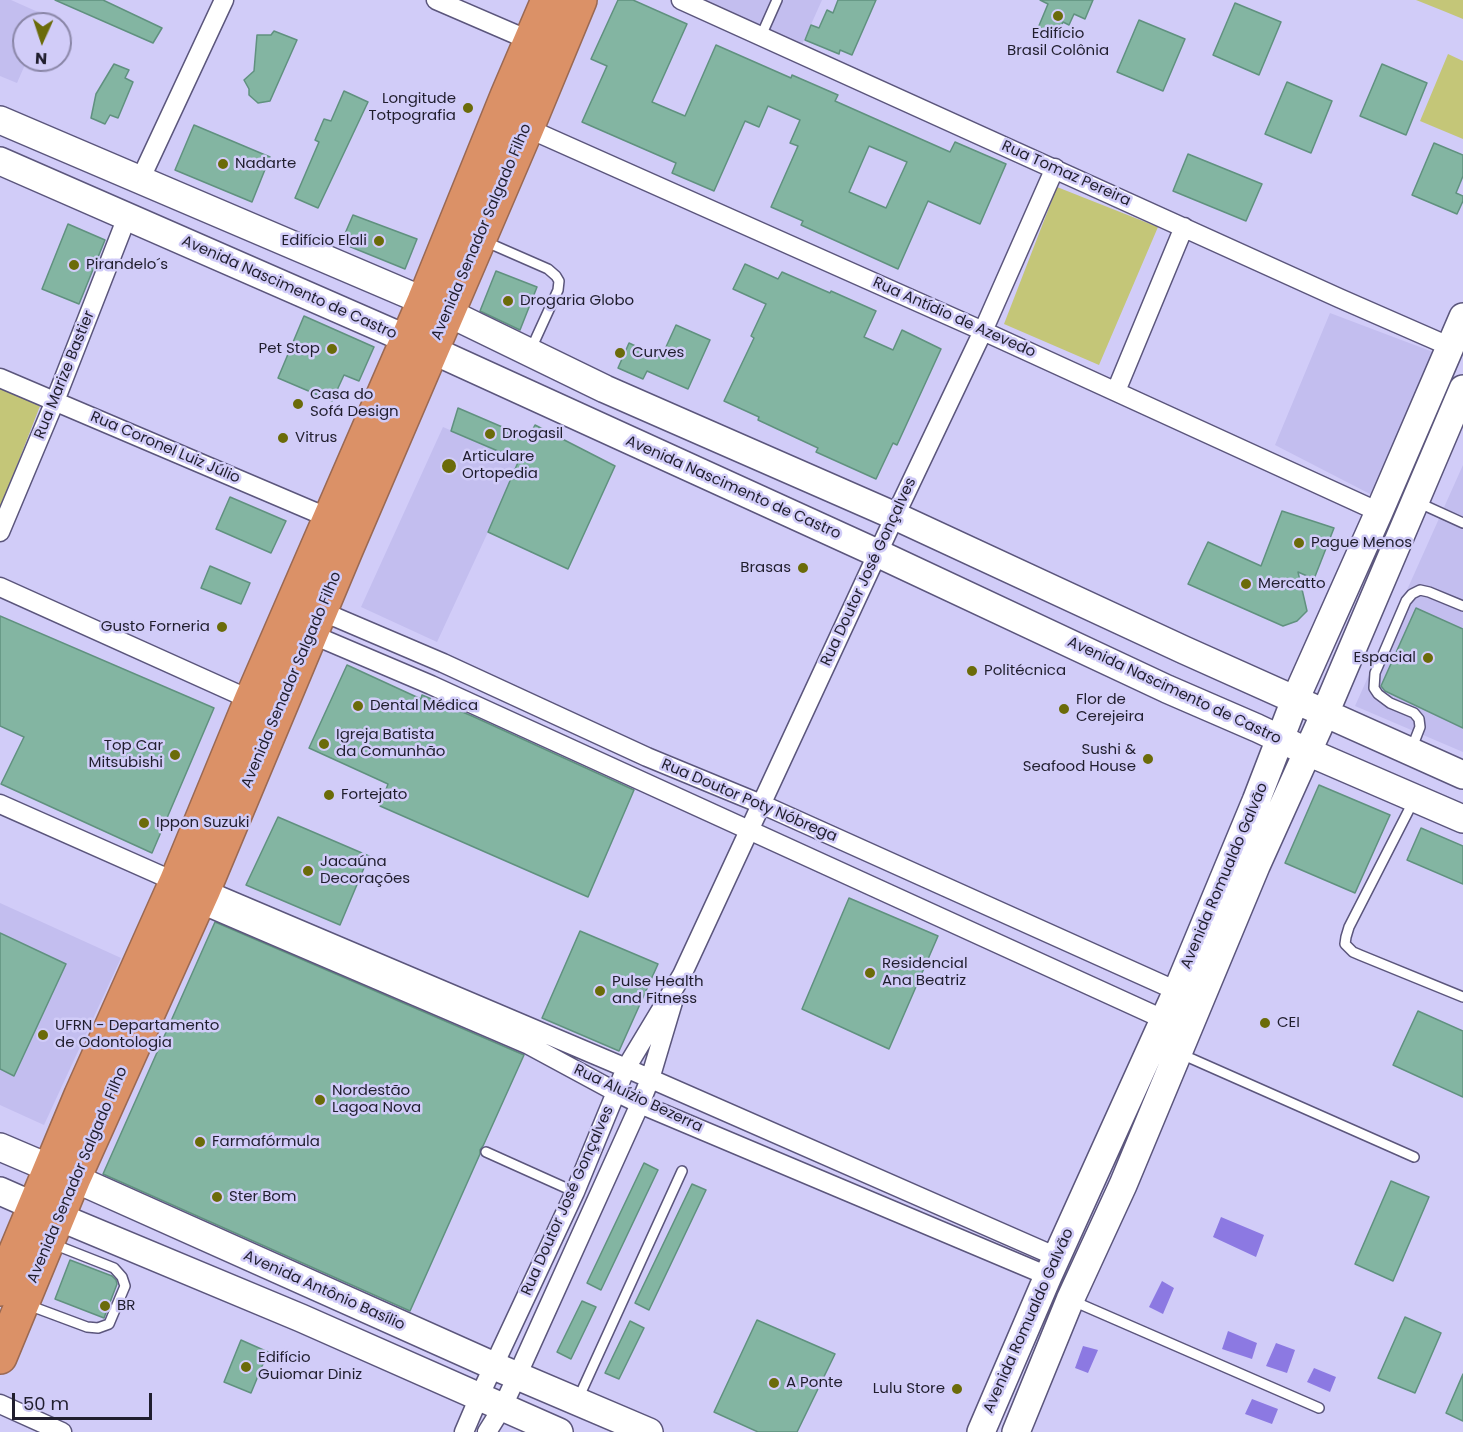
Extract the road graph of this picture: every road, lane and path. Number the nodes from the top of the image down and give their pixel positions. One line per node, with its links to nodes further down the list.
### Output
1 (224, 0): 13 (street)
2 (436, 0): 8 (street)
3 (548, 0): 8 (highway, Avenida Senador Salgado Filho)
4 (580, 0): 10 (highway, Avenida Senador Salgado Filho)
5 (681, 0): 7 (street, Rua Tomaz Pereira)
6 (777, 0): 7 (lane)
7 (761, 36): 12 (street, Rua Tomaz Pereira)
8 (531, 41): 17 (highway, Avenida Senador Salgado Filho)
9 (0, 120): 13 (main road)
10 (527, 128): 16 (highway, Avenida Senador Salgado Filho); 19 (street, Rua Antídio de Azevedo)
11 (0, 161): 14 (main road, Avenida Nascimento de Castro)
12 (1055, 168): 15 (street, Rua Tomaz Pereira); 19 (street, Rua Doutor José Gonçalves)
13 (140, 180): 17 (main road)
14 (127, 218): 20 (main road, Avenida Nascimento de Castro); 27 (street, Rua Marize Bastier)
15 (1184, 227): 21 (street, Rua Tomaz Pereira); 26 (street)
16 (480, 239): 17 (highway, Avenida Senador Salgado Filho); 22 (lane)
17 (436, 307): 20 (highway, Avenida Senador Salgado Filho); 22 (main road)
18 (1463, 317): 21 (main road, Avenida Romualdo Galvão)
19 (983, 331): 26 (street, Rua Antídio de Azevedo); 31 (street, Rua Doutor José Gonçalves)
20 (419, 345): 28 (main road, Avenida Nascimento de Castro); 32 (highway, Avenida Senador Salgado Filho); 38 (highway, Avenida Senador Salgado Filho)
21 (1451, 347): 30 (main road, Avenida Romualdo Galvão)
22 (529, 353): 24 (main road)
23 (0, 378): 27 (street, Rua Coronel Luiz Júlio)
24 (605, 389): 28 (main road); 31 (main road)
25 (1463, 389): 29 (main road, Avenida Romualdo Galvão)
26 (1116, 391): 30 (street, Rua Antídio de Azevedo)
27 (55, 401): 32 (street, Rua Coronel Luiz Júlio); 34 (street, Rua Marize Bastier)
28 (620, 437): 35 (main road, Avenida Nascimento de Castro)
29 (1415, 501): 33 (lane); 43 (main road, Avenida Romualdo Galvão)
30 (1379, 512): 42 (main road, Avenida Romualdo Galvão)
31 (895, 516): 35 (street, Rua Doutor José Gonçalves); 42 (main road)
32 (329, 518): 41 (highway, Avenida Senador Salgado Filho)
33 (1463, 523)
34 (0, 532)
35 (878, 553): 44 (main road, Avenida Nascimento de Castro); 52 (street, Rua Doutor José Gonçalves)
36 (0, 586): 41 (street)
37 (1463, 606): 46 (lane)
38 (316, 623): 39 (street, Rua Doutor Poty Nóbrega); 40 (street, Rua Doutor Poty Nóbrega); 55 (highway, Avenida Senador Salgado Filho)
39 (443, 663): 40 (street); 47 (street, Rua Doutor Poty Nóbrega)
40 (431, 685): 49 (street, Rua Doutor Poty Nóbrega)
41 (251, 700): 55 (highway, Avenida Senador Salgado Filho)
42 (1295, 700): 43 (main road); 44 (main road, Avenida Romualdo Galvão)
43 (1325, 713): 45 (main road, Avenida Romualdo Galvão); 46 (main road)
44 (1280, 740): 45 (main road, Avenida Nascimento de Castro); 57 (main road, Avenida Romualdo Galvão)
45 (1308, 752): 50 (main road, Avenida Nascimento de Castro); 61 (main road, Avenida Romualdo Galvão)
46 (1411, 752): 48 (main road)
47 (647, 757): 49 (street); 52 (street, Rua Doutor Poty Nóbrega)
48 (1463, 776)
49 (636, 780): 54 (street, Rua Doutor Poty Nóbrega)
50 (1415, 798): 53 (main road, Avenida Nascimento de Castro); 58 (lane)
51 (0, 804): 55 (street, Rua Aluízio Bezerra)
52 (762, 804): 54 (street, Rua Doutor José Gonçalves); 57 (street, Rua Doutor Poty Nóbrega)
53 (1463, 819)
54 (749, 831): 56 (street, Rua Doutor José Gonçalves); 59 (street, Rua Doutor Poty Nóbrega)
55 (192, 891): 60 (street, Rua Aluízio Bezerra); 72 (highway, Avenida Senador Salgado Filho)
56 (682, 975): 62 (street, Rua Doutor José Gonçalves); 63 (street, Rua Doutor José Gonçalves)
57 (1177, 991): 59 (main road, Avenida Romualdo Galvão)
58 (1463, 997)
59 (1163, 1019): 76 (main road, Avenida Romualdo Galvão)
60 (496, 1022): 62 (street, Rua Aluízio Bezerra); 64 (street, Rua Aluízio Bezerra)
61 (1178, 1053): 69 (lane); 78 (main road, Avenida Romualdo Galvão)
62 (626, 1068): 63 (street, Rua Aluízio Bezerra); 64 (street, Rua Doutor José Gonçalves)
63 (650, 1079): 65 (street, Rua Doutor José Gonçalves); 76 (street, Rua Aluízio Bezerra)
64 (616, 1092): 65 (street, Rua Aluízio Bezerra); 68 (street, Rua Doutor José Gonçalves)
65 (640, 1104): 70 (street, Rua Doutor José Gonçalves); 76 (street, Rua Aluízio Bezerra)
66 (0, 1147): 72 (main road, Avenida Antônio Basílio)
67 (486, 1152): 74 (lane)
68 (591, 1154): 70 (street); 74 (street, Rua Doutor José Gonçalves)
69 (1414, 1157)
70 (614, 1163): 82 (street, Rua Doutor José Gonçalves)
71 (682, 1171): 83 (lane)
72 (62, 1173): 75 (highway, Avenida Senador Salgado Filho); 79 (main road, Avenida Antônio Basílio)
73 (0, 1191): 75 (main road)
74 (575, 1192): 82 (street, Rua Doutor José Gonçalves)
75 (47, 1222): 77 (highway, Avenida Senador Salgado Filho); 77 (lane); 80 (main road)
76 (1052, 1267): 92 (main road, Avenida Romualdo Galvão)
77 (11, 1296): 81 (highway, Avenida Senador Salgado Filho)
78 (1070, 1300): 86 (lane); 93 (main road, Avenida Romualdo Galvão)
79 (374, 1314): 80 (main road); 82 (main road, Avenida Antônio Basílio)
80 (301, 1318): 84 (main road)
81 (0, 1358)
82 (506, 1371): 83 (main road, Avenida Antônio Basílio); 84 (street, Rua Doutor José Gonçalves); 84 (street, Rua Doutor José Gonçalves)
83 (577, 1401): 91 (main road, Avenida Antônio Basílio)
84 (491, 1402): 88 (street, Rua Doutor José Gonçalves); 89 (street, Rua Doutor José Gonçalves); 90 (main road)
85 (0, 1404): 87 (street)
86 (1319, 1408)
87 (62, 1432)
88 (464, 1432)
89 (487, 1432)
90 (559, 1432)
91 (649, 1432)
92 (981, 1432)
93 (1016, 1432)

